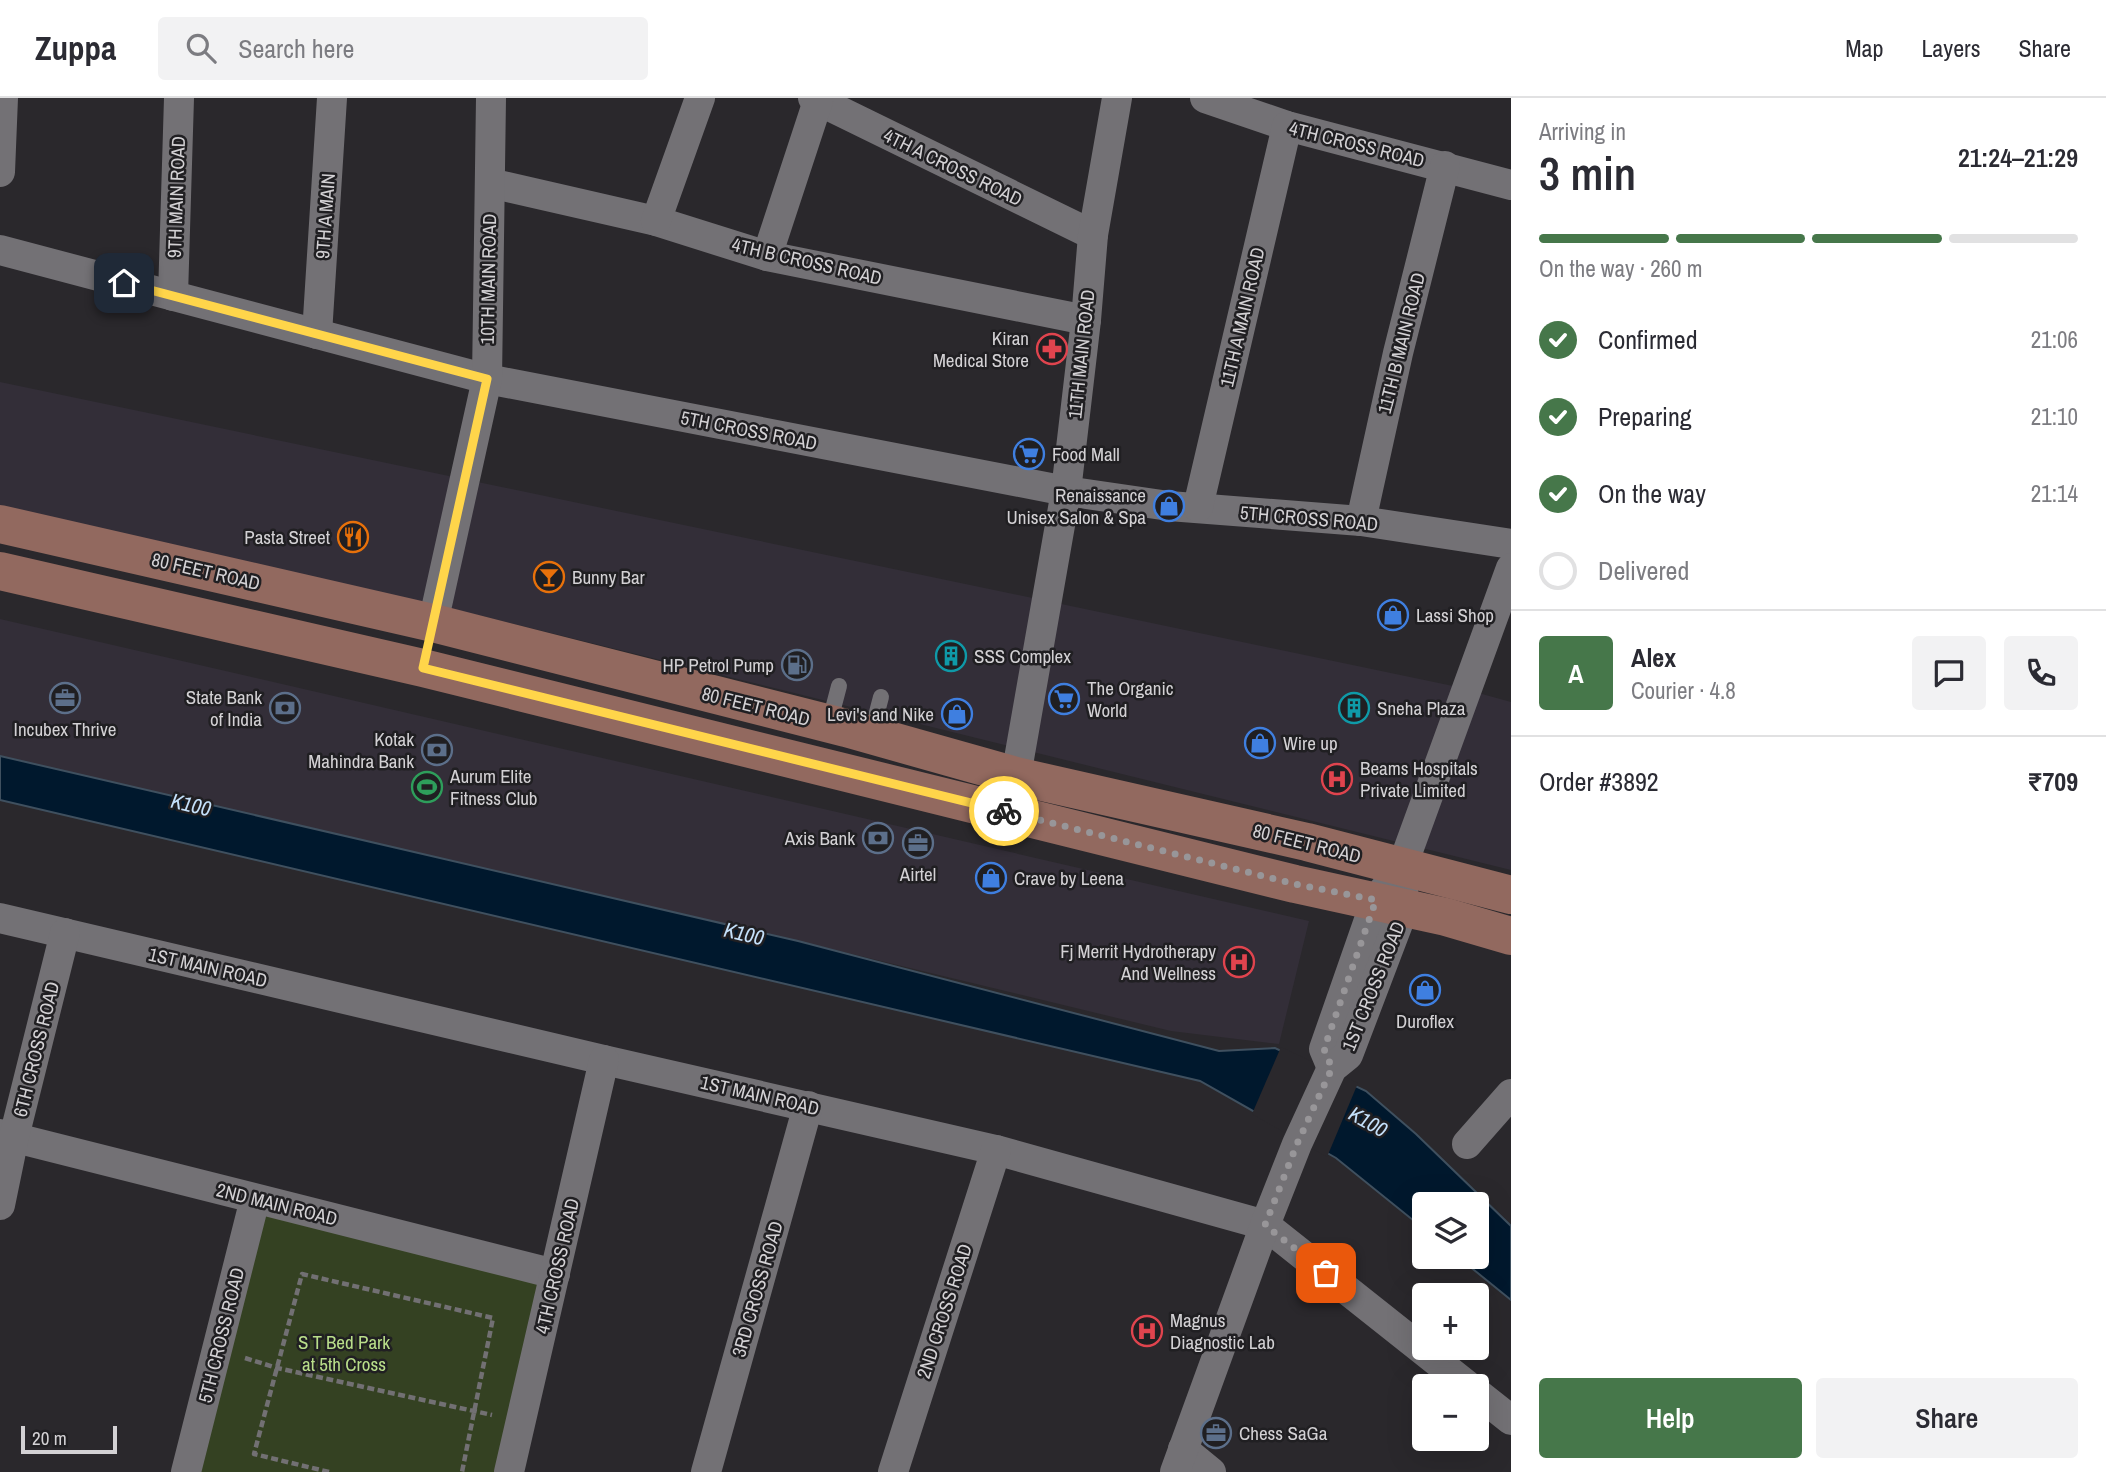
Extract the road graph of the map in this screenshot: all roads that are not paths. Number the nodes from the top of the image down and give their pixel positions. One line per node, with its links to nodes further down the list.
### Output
1 (3, 98): 11 (street)
2 (179, 98): 18 (street, 9TH MAIN ROAD)
3 (332, 98): 20 (street, 9TH A MAIN)
4 (491, 98): 12 (street, 10TH MAIN ROAD)
5 (700, 98): 14 (street)
6 (1117, 98): 15 (street, 11TH MAIN ROAD)
7 (1205, 98): 9 (street, 4TH CROSS ROAD)
8 (815, 100): 15 (street, 4TH A CROSS ROAD); 17 (street)
9 (1287, 126): 10 (street, 4TH CROSS ROAD); 23 (street, 11TH A MAIN ROAD)
10 (1445, 166): 13 (street, 4TH CROSS ROAD); 24 (street, 11TH B MAIN ROAD)
11 (0, 172)
12 (490, 183): 14 (street, 4TH B CROSS ROAD); 21 (street, 10TH MAIN ROAD)
13 (1511, 185)
14 (656, 221): 17 (street, 4TH B CROSS ROAD)
15 (1093, 235): 19 (street, 11TH MAIN ROAD)
16 (0, 250): 18 (street, 5TH CROSS ROAD)
17 (767, 256): 19 (street, 4TH B CROSS ROAD)
18 (173, 296): 20 (street, 5TH CROSS ROAD)
19 (1086, 320): 22 (street, 11TH MAIN ROAD)
20 (317, 334): 21 (street, 5TH CROSS ROAD)
21 (487, 379): 22 (street, 5TH CROSS ROAD); 29 (street, 10TH MAIN ROAD)
22 (1066, 491): 23 (street, 5TH CROSS ROAD); 35 (street, 11TH MAIN ROAD)
23 (1198, 508): 24 (street, 5TH CROSS ROAD)
24 (1361, 521): 26 (street, 5TH CROSS ROAD)
25 (0, 524): 29 (main road, 80 FEET ROAD)
26 (1511, 544)
27 (1511, 568): 36 (street)
28 (0, 571): 30 (main road, 80 FEET ROAD)
29 (433, 623): 30 (main road); 33 (main road, 80 FEET ROAD)
30 (423, 668): 34 (main road, 80 FEET ROAD)
31 (839, 686): 33 (lane)
32 (881, 697): 33 (lane)
33 (849, 729): 34 (main road); 35 (main road, 80 FEET ROAD)
34 (837, 770): 38 (main road, 80 FEET ROAD)
35 (1016, 776): 36 (main road, 80 FEET ROAD)
36 (1402, 867): 37 (main road, 80 FEET ROAD); 38 (street, 1ST CROSS ROAD)
37 (1511, 895)
38 (1390, 904): 41 (main road, 80 FEET ROAD); 50 (street, 1ST CROSS ROAD)
39 (0, 918): 40 (street, 1ST MAIN ROAD)
40 (65, 933): 42 (street, 1ST MAIN ROAD); 45 (street, 6TH CROSS ROAD)
41 (1511, 936)
42 (604, 1060): 44 (street, 1ST MAIN ROAD); 51 (street, 4TH CROSS ROAD)
43 (1511, 1094): 46 (street)
44 (808, 1106): 47 (street, 1ST MAIN ROAD); 58 (street, 3RD CROSS ROAD)
45 (7, 1136): 48 (street, 2ND MAIN ROAD); 49 (street, 6TH CROSS ROAD)
46 (1467, 1144)
47 (996, 1150): 50 (street, 1ST MAIN ROAD); 59 (street, 2ND CROSS ROAD)
48 (255, 1199): 51 (street, 2ND MAIN ROAD); 56 (street, 5TH CROSS ROAD)
49 (0, 1205)
50 (1265, 1225): 52 (street, 1ST MAIN ROAD); 55 (street, 1ST CROSS ROAD)
51 (555, 1274): 57 (street, 4TH CROSS ROAD)
52 (1453, 1374)
53 (1489, 1403): 54 (street)
54 (1511, 1420)
55 (1179, 1461): 60 (street)
56 (186, 1472)
57 (509, 1472)
58 (706, 1472)
59 (893, 1472)
60 (1211, 1472)

